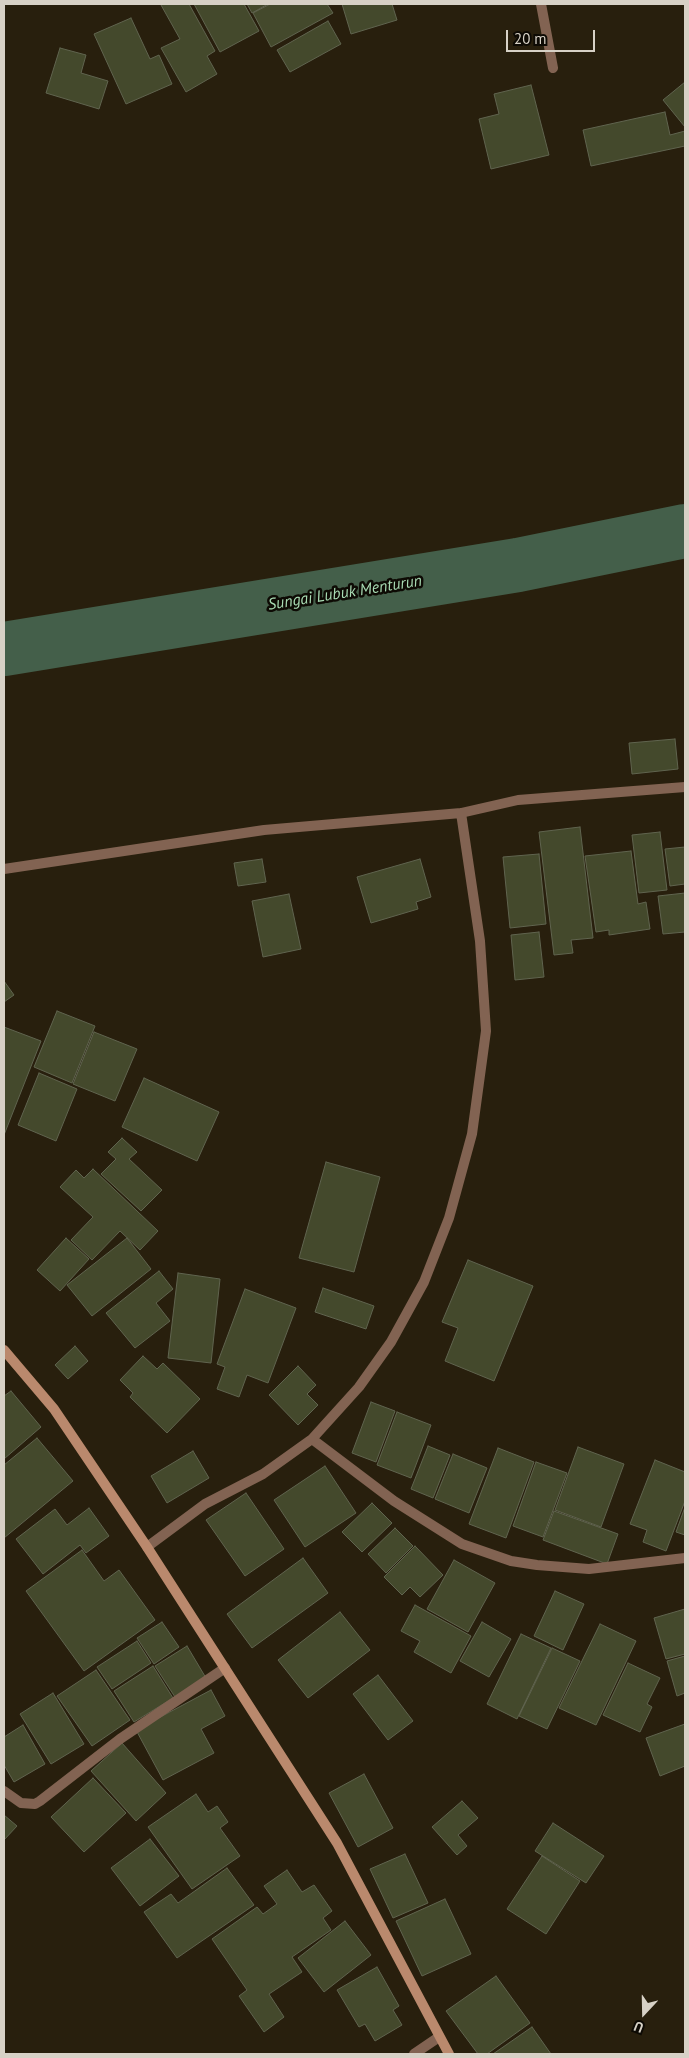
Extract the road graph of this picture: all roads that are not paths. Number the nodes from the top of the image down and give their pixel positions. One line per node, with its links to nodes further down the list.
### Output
1 (541, 4): 2 (street)
2 (553, 68)
3 (685, 787): 4 (street)
4 (461, 813): 5 (street); 7 (street)
5 (4, 868)
6 (4, 1350): 8 (street)
7 (312, 1439): 8 (street); 9 (street)
8 (147, 1547): 10 (street)
9 (685, 1558)
10 (225, 1668): 11 (street); 12 (street)
11 (4, 1792)
12 (439, 2037): 13 (street); 14 (street)
13 (414, 2054)
14 (449, 2054)

